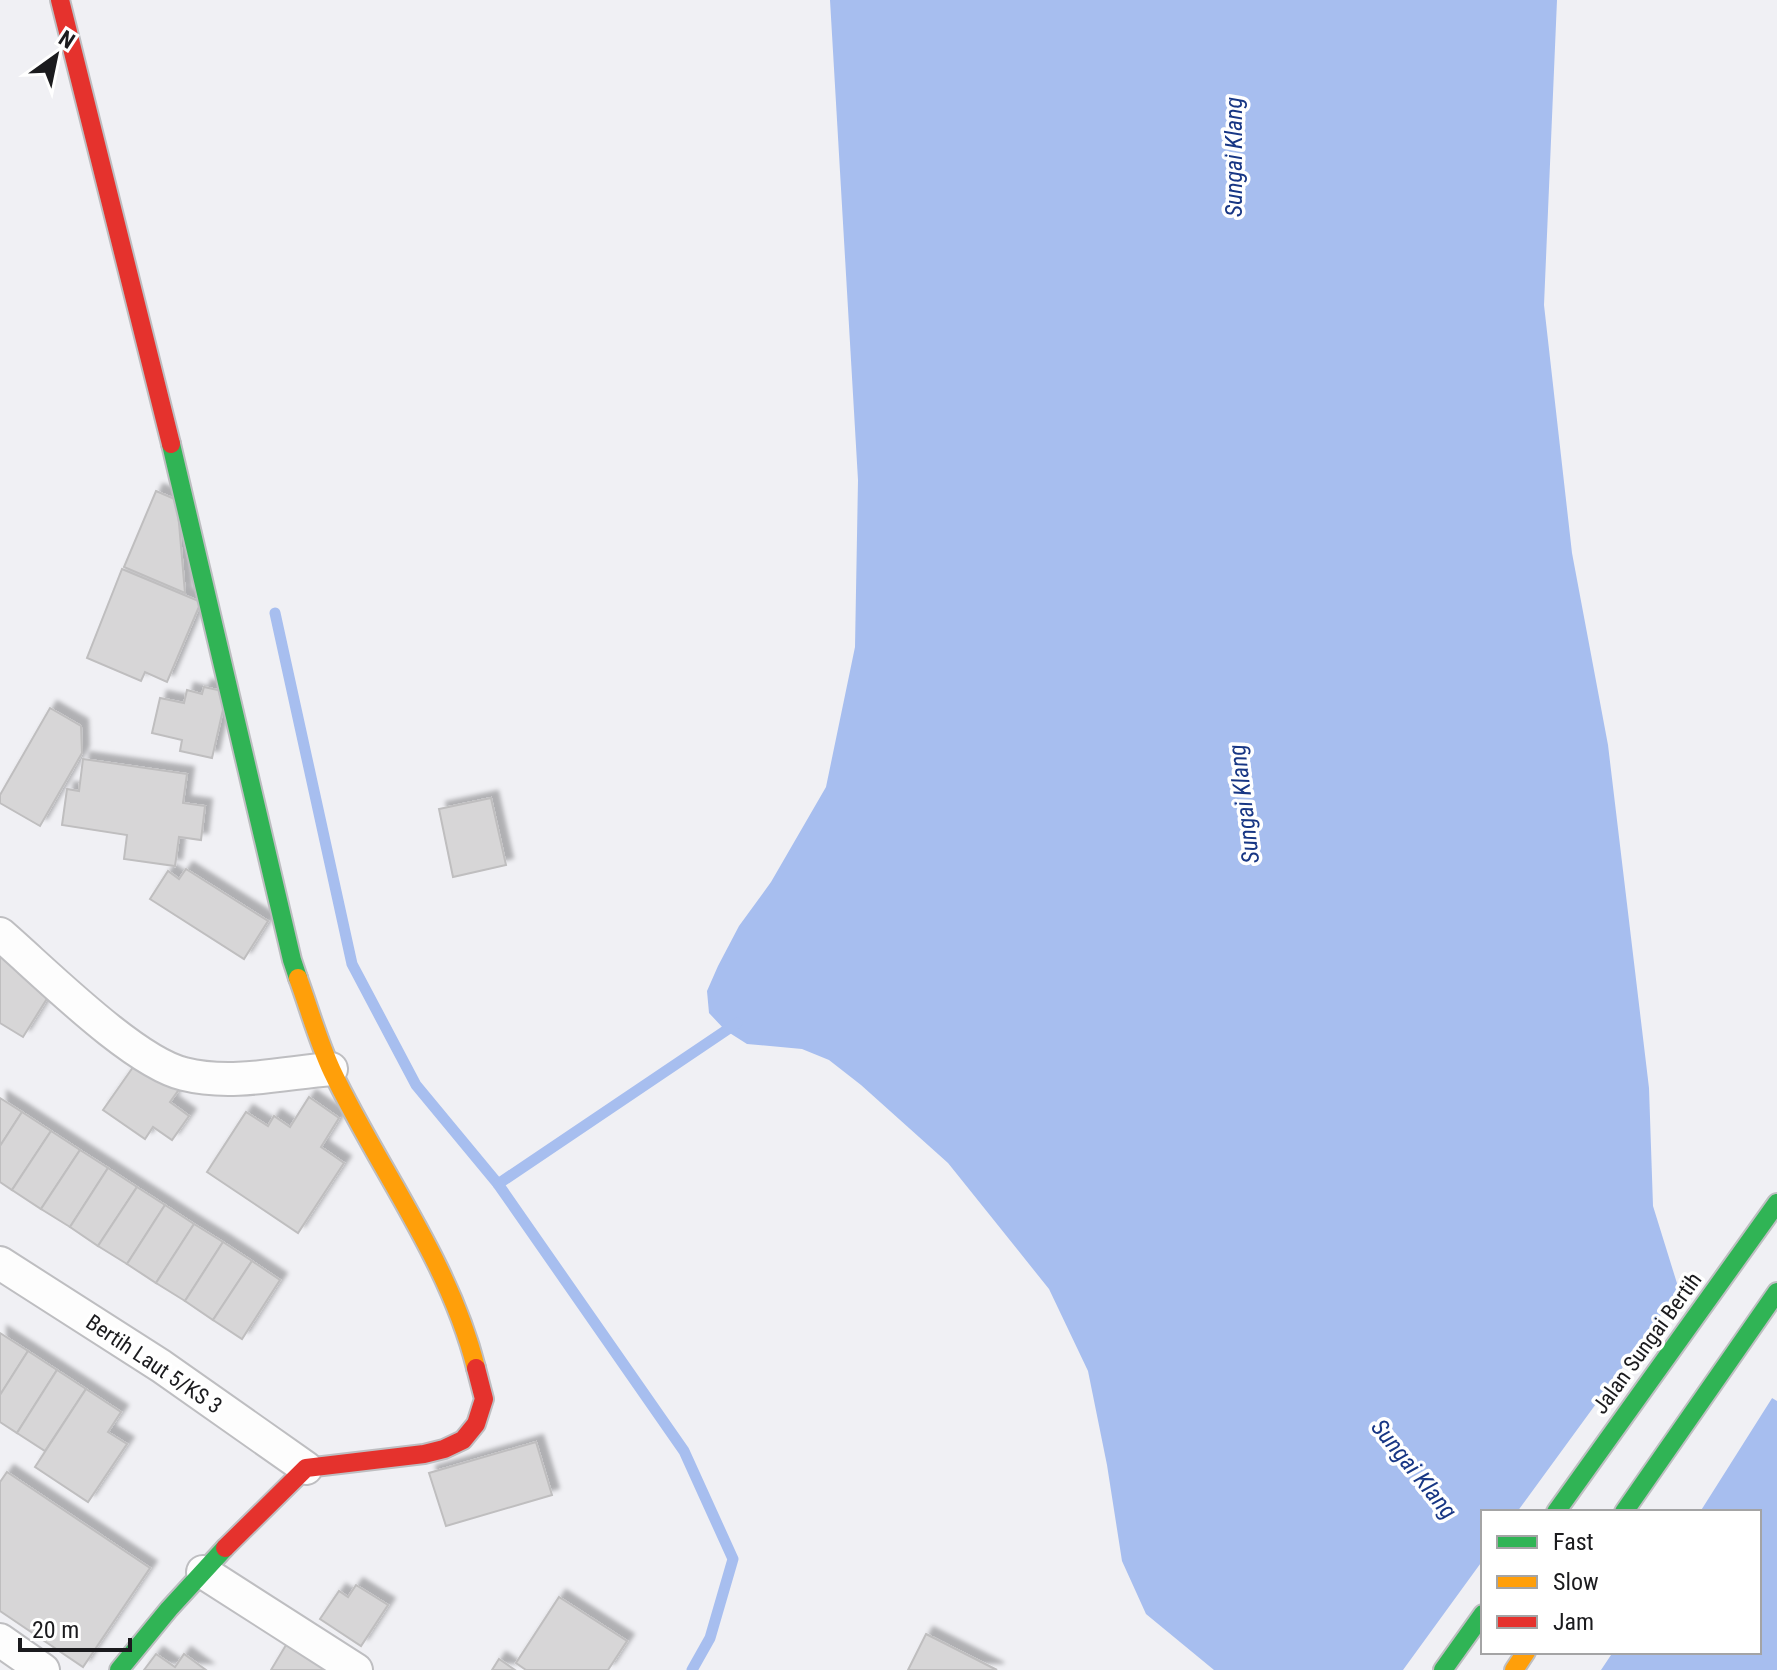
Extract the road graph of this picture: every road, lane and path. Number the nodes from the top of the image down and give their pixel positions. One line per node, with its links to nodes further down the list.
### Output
1 (60, 0): 3 (street)
2 (0, 934): 3 (street)
3 (331, 1069): 7 (street)
4 (1777, 1203): 8 (street, Jalan Sungai Bertih)
5 (0, 1263): 7 (street, Bertih Laut 5/KS 3)
6 (1777, 1292): 9 (street)
7 (306, 1468): 10 (street)
8 (1557, 1510)
9 (1625, 1510)
10 (203, 1572): 14 (street); 15 (street)
11 (1481, 1617): 16 (street)
12 (0, 1640): 13 (street)
13 (43, 1670)
14 (119, 1670)
15 (356, 1670)
16 (1443, 1670)

